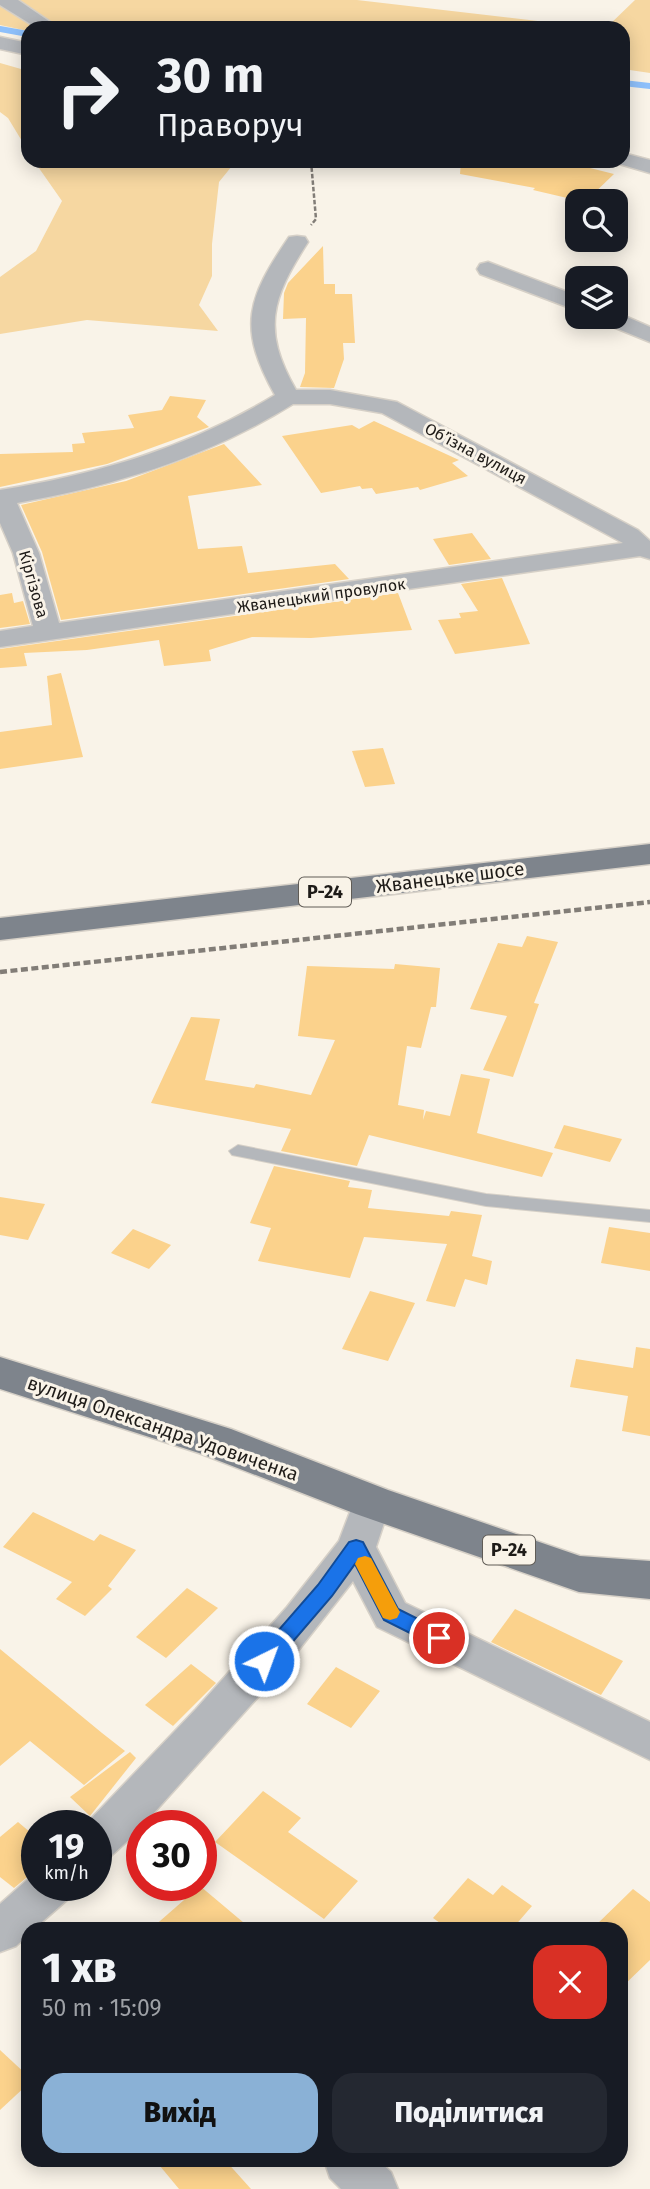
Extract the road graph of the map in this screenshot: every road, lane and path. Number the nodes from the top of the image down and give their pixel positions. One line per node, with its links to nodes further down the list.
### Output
1 (5, 0): 2 (street)
2 (39, 21)
3 (0, 43): 4 (street)
4 (21, 48)
5 (630, 161): 6 (street)
6 (650, 167)
7 (312, 168): 8 (path)
8 (297, 242): 13 (street)
9 (488, 269): 10 (street)
10 (565, 299)
11 (628, 326): 12 (street)
12 (650, 335)
13 (288, 397): 14 (street); 15 (street, Обʼїзна вулиця)
14 (1, 498): 16 (street, Кіргізова)
15 (646, 550): 16 (street, Жванецький провулок)
16 (48, 633): 17 (street, Жванецький провулок)
17 (0, 639)
18 (650, 854): 20 (main road, Жванецьке шосе / Р-24)
19 (650, 902): 21 (path)
20 (0, 929)
21 (0, 972)
22 (238, 1151): 23 (lane)
23 (650, 1216)
24 (0, 1373): 25 (main road, вулиця Олександра Удовиченка / Р-24)
25 (372, 1502): 26 (street); 27 (main road, Р-24)
26 (356, 1547): 28 (street); 29 (street)
27 (650, 1580)
28 (650, 1742)
29 (112, 1828)
30 (35, 1901): 31 (street)
31 (0, 1933)

